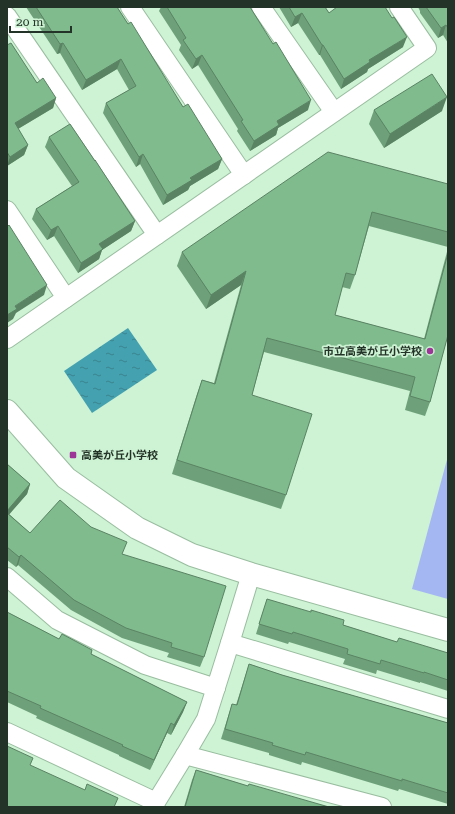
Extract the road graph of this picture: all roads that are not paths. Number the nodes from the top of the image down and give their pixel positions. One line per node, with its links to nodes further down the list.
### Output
1 (130, 7): 6 (street)
2 (261, 7): 5 (street)
3 (399, 7): 5 (street)
4 (7, 16): 8 (street)
5 (334, 112): 6 (street)
6 (244, 175): 8 (street)
7 (7, 210): 9 (street)
8 (157, 235): 9 (street)
9 (66, 298): 10 (street)
10 (7, 339)
11 (7, 411): 12 (street)
12 (251, 574): 14 (street); 15 (street)
13 (7, 577): 16 (street)
14 (448, 630)
15 (230, 643): 16 (street); 17 (street)
16 (216, 688): 19 (street)
17 (448, 709)
18 (7, 732): 20 (street)
19 (185, 755): 20 (street); 21 (street)
20 (155, 805)
21 (382, 807)

